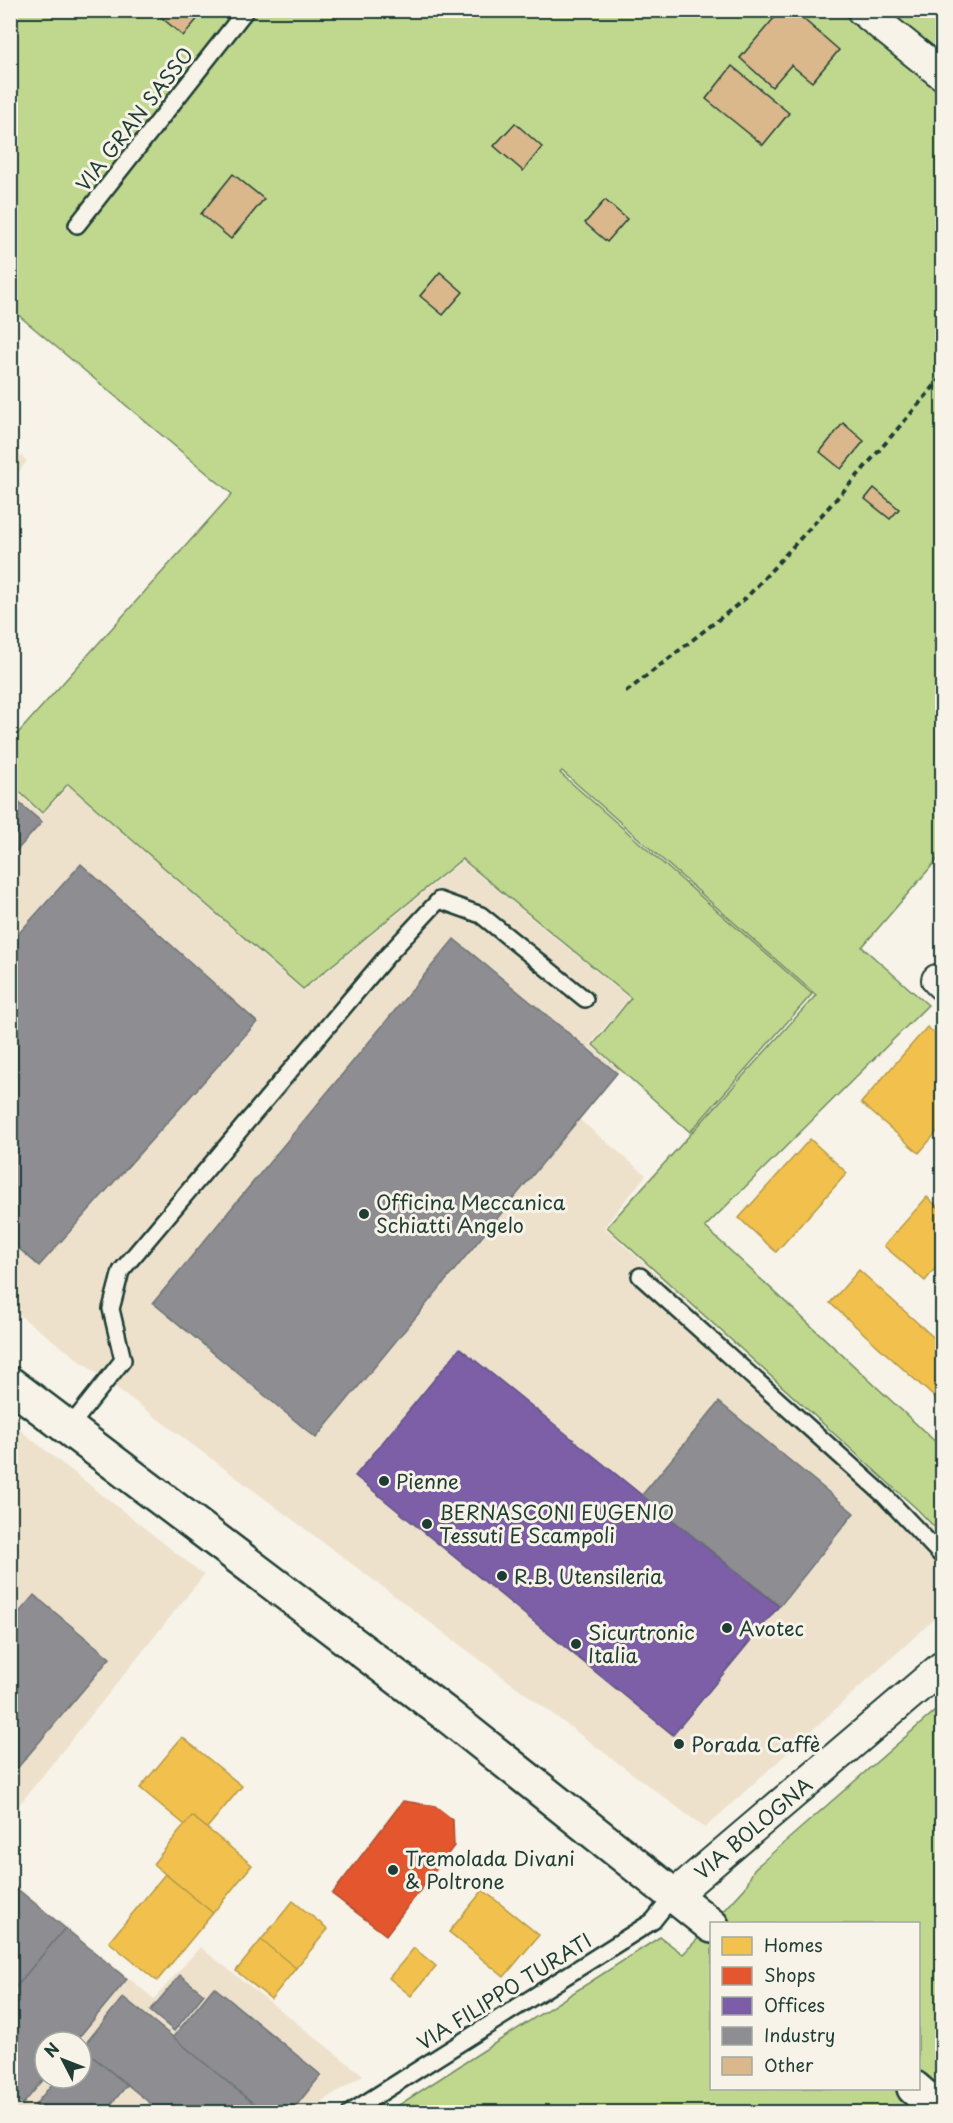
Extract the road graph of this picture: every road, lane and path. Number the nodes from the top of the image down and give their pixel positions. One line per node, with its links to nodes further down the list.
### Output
1 (246, 10): 4 (lane, VIA GRAN SASSO)
2 (862, 10): 3 (street)
3 (942, 74)
4 (77, 225)
5 (942, 376): 6 (path)
6 (626, 692)
7 (585, 999): 10 (lane)
8 (640, 1276): 11 (lane)
9 (10, 1384): 10 (street)
10 (68, 1429): 13 (street)
11 (942, 1556)
12 (942, 1666): 13 (street, VIA BOLOGNA)
13 (679, 1901): 14 (street); 16 (lane, VIA FILIPPO TURATI)
14 (710, 1925)
15 (916, 2090): 17 (street)
16 (351, 2112)
17 (942, 2112)

